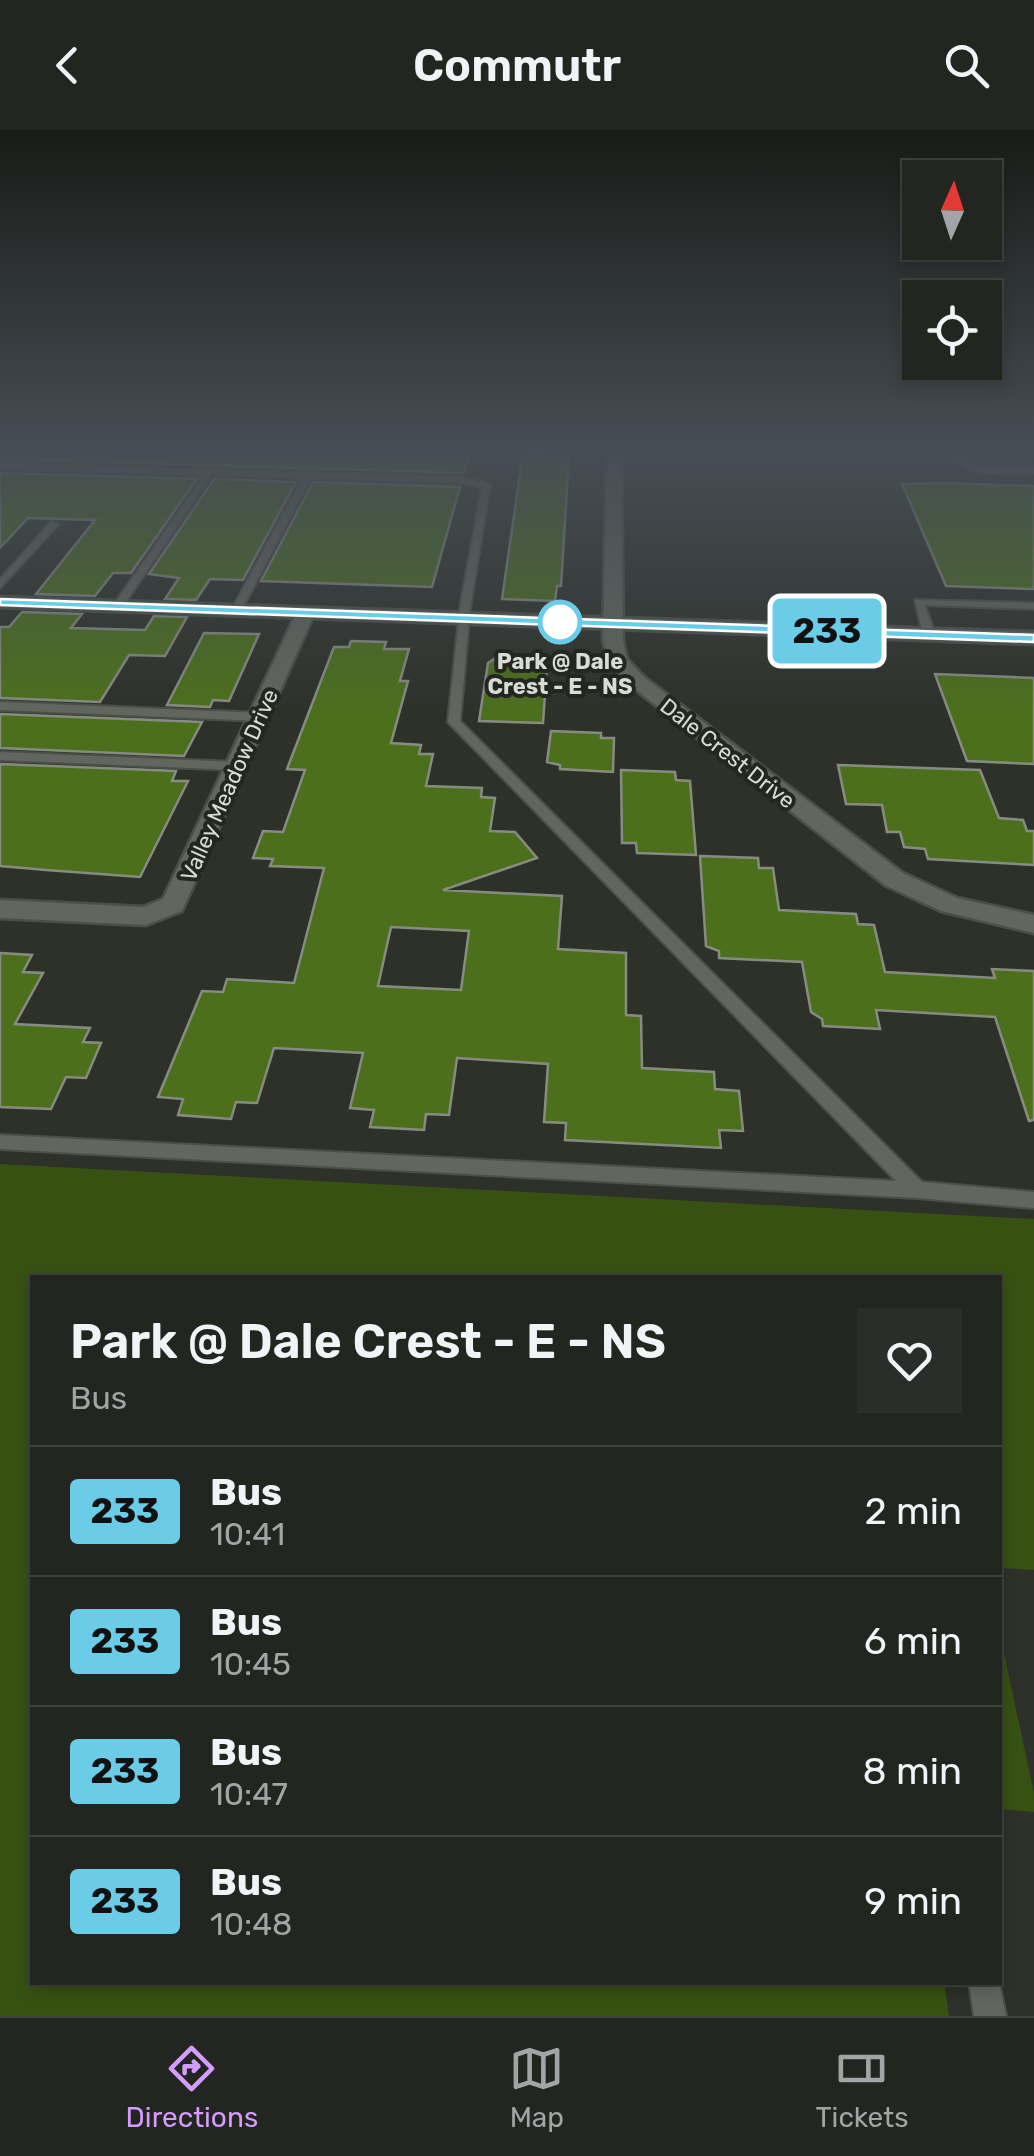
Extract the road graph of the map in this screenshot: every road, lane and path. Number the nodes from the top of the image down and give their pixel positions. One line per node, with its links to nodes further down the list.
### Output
1 (42, 537): 6 (lane)
2 (165, 537): 9 (lane)
3 (275, 537): 10 (lane)
4 (478, 537): 12 (lane)
5 (613, 537): 13 (street, Dale Crest Drive)
6 (0, 585)
7 (0, 602): 9 (street)
8 (1034, 606): 14 (lane)
9 (117, 607): 10 (street)
10 (236, 611): 11 (street)
11 (305, 614): 12 (street); 17 (street, Valley Meadow Drive)
12 (467, 619): 13 (street); 23 (lane)
13 (613, 624): 14 (street); 21 (street, Dale Crest Drive)
14 (928, 634): 15 (street)
15 (1034, 638)
16 (0, 706): 17 (lane)
17 (259, 717): 19 (street, Valley Meadow Drive)
18 (0, 756): 19 (lane)
19 (237, 766): 20 (street, Valley Meadow Drive)
20 (0, 909)
21 (1034, 924)
22 (0, 1142): 23 (lane)
23 (917, 1190): 24 (lane)
24 (1034, 1200)
25 (985, 1985): 26 (lane)
26 (990, 2016)

